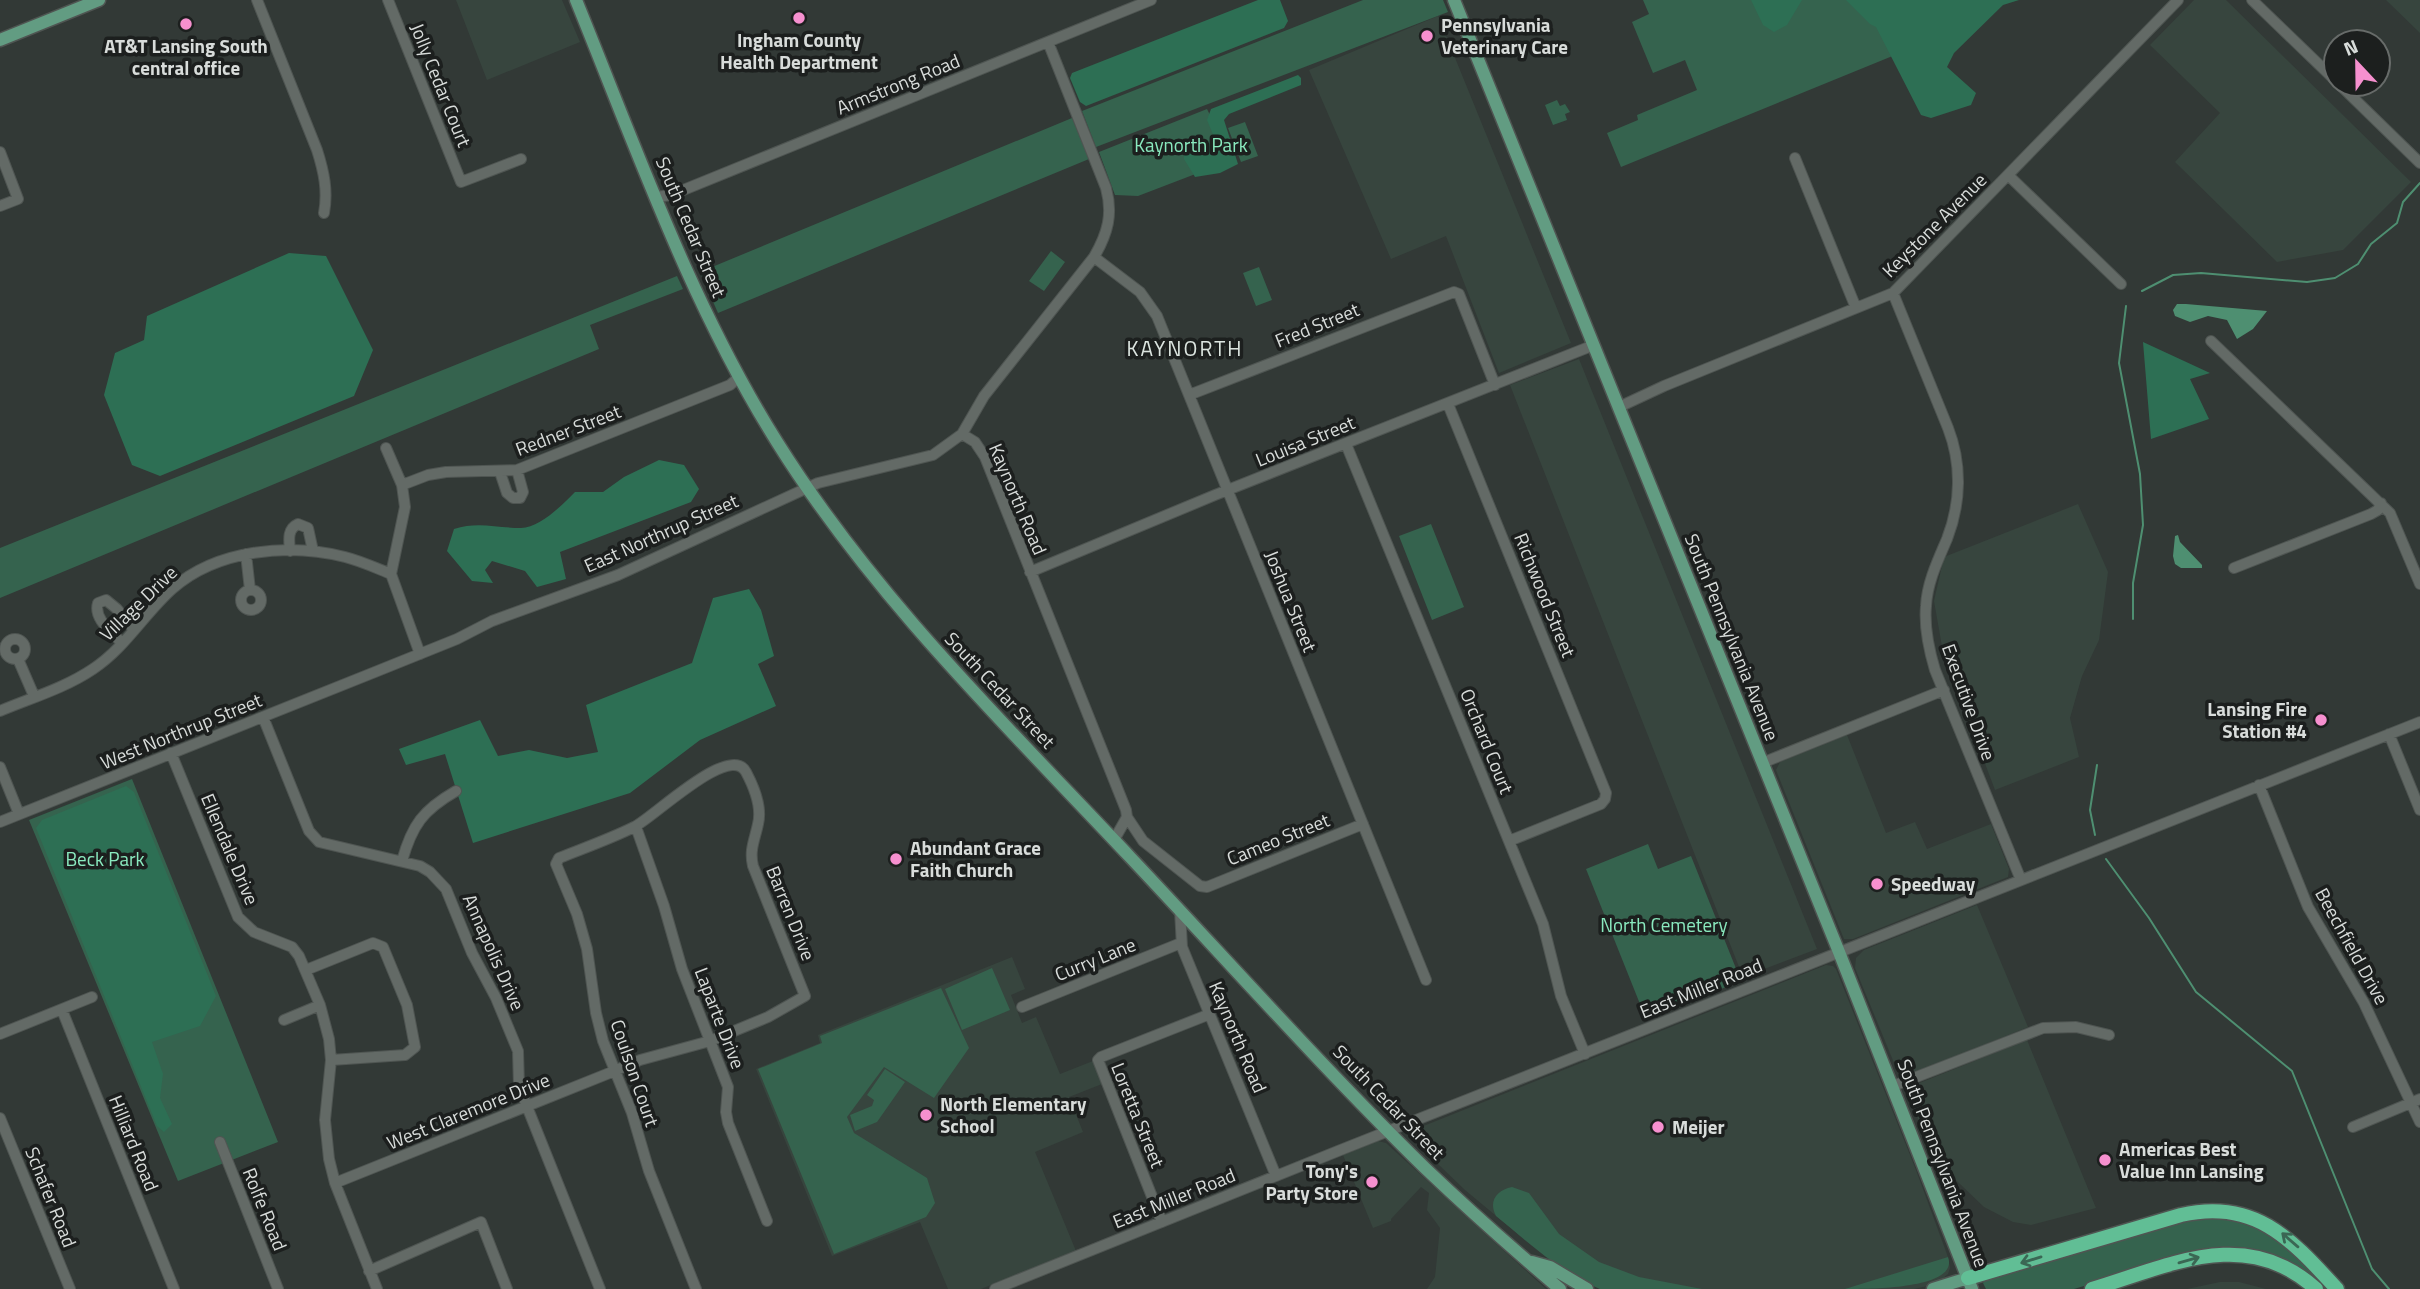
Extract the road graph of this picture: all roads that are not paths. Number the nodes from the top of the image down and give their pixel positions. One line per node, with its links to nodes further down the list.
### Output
1 (99, 0): 9 (main road)
2 (257, 0): 21 (street)
3 (388, 0): 16 (street, Jolly Cedar Court)
4 (576, 0): 19 (main road, South Cedar Street)
5 (1151, 0): 11 (street, Armstrong Road)
6 (1454, 0): 27 (main road, South Pennsylvania Avenue)
7 (2178, 0): 18 (street, Keystone Avenue)
8 (2252, 0): 12 (street)
9 (74, 5): 10 (main road)
10 (0, 40)
11 (1048, 42): 19 (street, Armstrong Road); 22 (street, Kaynorth Road)
12 (2322, 67)
13 (2354, 98): 17 (street)
14 (0, 152): 20 (street)
15 (1795, 158): 25 (street)
16 (521, 159)
17 (2420, 163)
18 (2008, 175): 23 (street); 24 (street, Keystone Avenue)
19 (656, 197): 28 (main road, South Cedar Street)
20 (0, 206)
21 (324, 214)
22 (1094, 257): 30 (street, Joshua Street); 33 (street, Kaynorth Road)
23 (2121, 284)
24 (1893, 293): 25 (street, Keystone Avenue); 55 (street, Executive Drive)
25 (1856, 308): 32 (street, Keystone Avenue)
26 (2211, 341): 41 (street)
27 (1594, 345): 29 (street, Louisa Street); 32 (main road, South Pennsylvania Avenue)
28 (739, 377): 36 (street, Redner Street); 39 (main road, South Cedar Street)
29 (1495, 385): 30 (street, Fred Street); 31 (street, Louisa Street)
30 (1189, 395): 40 (street, Joshua Street)
31 (1448, 404): 34 (street, Louisa Street); 73 (street, Richwood Street)
32 (1619, 407): 62 (main road, South Pennsylvania Avenue)
33 (962, 434): 39 (street, East Northrup Street); 46 (street, Kaynorth Road)
34 (1346, 444): 40 (street, Louisa Street); 73 (street, Orchard Court)
35 (386, 448): 38 (street)
36 (517, 470): 37 (street, Redner Street); 37 (street)
37 (500, 472): 38 (street, Redner Street)
38 (402, 485): 47 (street)
39 (806, 488): 52 (street, East Northrup Street); 72 (main road, South Cedar Street)
40 (1228, 491): 46 (street, Louisa Street); 70 (street, Joshua Street)
41 (2381, 503): 45 (street); 48 (street)
42 (290, 551): 43 (street, Village Drive); 43 (street); 44 (street, Village Drive)
43 (313, 551): 47 (street, Village Drive)
44 (246, 554): 49 (street); 50 (street, Village Drive)
45 (2234, 568)
46 (1030, 572): 68 (street, Kaynorth Road)
47 (390, 574): 52 (street)
48 (2420, 584)
49 (250, 590)
50 (134, 630): 51 (street, Village Drive); 51 (street)
51 (122, 643): 56 (street, Village Drive)
52 (420, 654): 54 (street, East Northrup Street)
53 (18, 659): 56 (street)
54 (375, 672): 58 (street, West Northrup Street)
55 (1944, 690): 62 (street); 75 (street, Executive Drive)
56 (34, 696): 57 (street, Village Drive)
57 (0, 710)
58 (263, 717): 61 (street, West Northrup Street); 74 (street, Annapolis Drive)
59 (2420, 722): 60 (street, East Miller Road)
60 (2389, 734): 64 (street, East Miller Road); 66 (street)
61 (171, 753): 67 (street, West Northrup Street); 80 (street, Ellendale Drive)
62 (1762, 763): 79 (main road, South Pennsylvania Avenue)
63 (0, 767): 67 (street)
64 (2259, 785): 75 (street, East Miller Road); 96 (street, Beechfield Drive)
65 (456, 791): 74 (street)
66 (2420, 810)
67 (19, 814): 69 (street, West Northrup Street)
68 (1127, 817): 72 (street); 76 (street, Kaynorth Road)
69 (0, 822)
70 (1363, 824): 76 (street, Cameo Street); 81 (street, Joshua Street)
71 (636, 827): 82 (street, Barren Drive); 91 (street, Laparte Drive); 94 (street, Coulson Court)
72 (1114, 840): 77 (main road, South Cedar Street)
73 (1509, 841): 92 (street, Orchard Court)
74 (402, 861): 97 (street, Annapolis Drive)
75 (2021, 880): 79 (street, East Miller Road)
76 (1207, 887)
77 (1180, 910): 78 (street, Kaynorth Road); 101 (main road, South Cedar Street)
78 (1181, 943): 85 (street, Curry Lane); 87 (street, Kaynorth Road)
79 (1839, 952): 92 (street, East Miller Road); 95 (main road, South Pennsylvania Avenue)
80 (306, 971): 84 (street, Ellendale Drive); 93 (street)
81 (1426, 980)
82 (805, 996): 91 (street, West Claremore Drive)
83 (92, 997): 86 (street)
84 (320, 1005): 88 (street); 93 (street, Ellendale Drive)
85 (1023, 1007)
86 (62, 1010): 89 (street); 113 (street, Hilliard Road)
87 (1210, 1014): 103 (street, Kaynorth Road); 106 (street, Loretta Street)
88 (284, 1020)
89 (0, 1034)
90 (2109, 1035): 95 (street)
91 (710, 1041): 94 (street, West Claremore Drive); 105 (street, Laparte Drive)
92 (1585, 1054): 101 (street, East Miller Road)
93 (331, 1059): 104 (street, Ellendale Drive)
94 (615, 1071): 97 (street, West Claremore Drive); 117 (street, Coulson Court)
95 (1893, 1086): 110 (main road, South Pennsylvania Avenue)
96 (2416, 1100): 99 (street, Beechfield Drive); 100 (street)
97 (526, 1106): 104 (street, West Claremore Drive); 111 (street, Annapolis Drive)
98 (0, 1118): 112 (street, Schafer Road)
99 (2420, 1122)
100 (2353, 1127)
101 (1388, 1131): 103 (street, East Miller Road); 107 (main road, South Cedar Street)
102 (220, 1142): 114 (street, Rolfe Road)
103 (1276, 1176): 106 (street, East Miller Road)
104 (335, 1183): 108 (street, Ellendale Drive)
105 (767, 1221)
106 (1162, 1222): 118 (street, East Miller Road)
107 (1528, 1261): 119 (main road, South Cedar Street); 120 (main road)
108 (369, 1270): 115 (street, Ellendale Drive); 116 (street)
109 (2123, 1279): 122 (highway); 123 (highway); 124 (highway, one-way to 124)
110 (1970, 1284): 121 (main road); 125 (highway, one-way to 110)
111 (596, 1288)
112 (70, 1289)
113 (174, 1289)
114 (278, 1289)
115 (377, 1289)
116 (508, 1289)
117 (696, 1289)
118 (995, 1289)
119 (1560, 1289)
120 (1587, 1289)
121 (1933, 1289)
122 (2092, 1289)
123 (2108, 1289)
124 (2316, 1289)
125 (2337, 1289)

